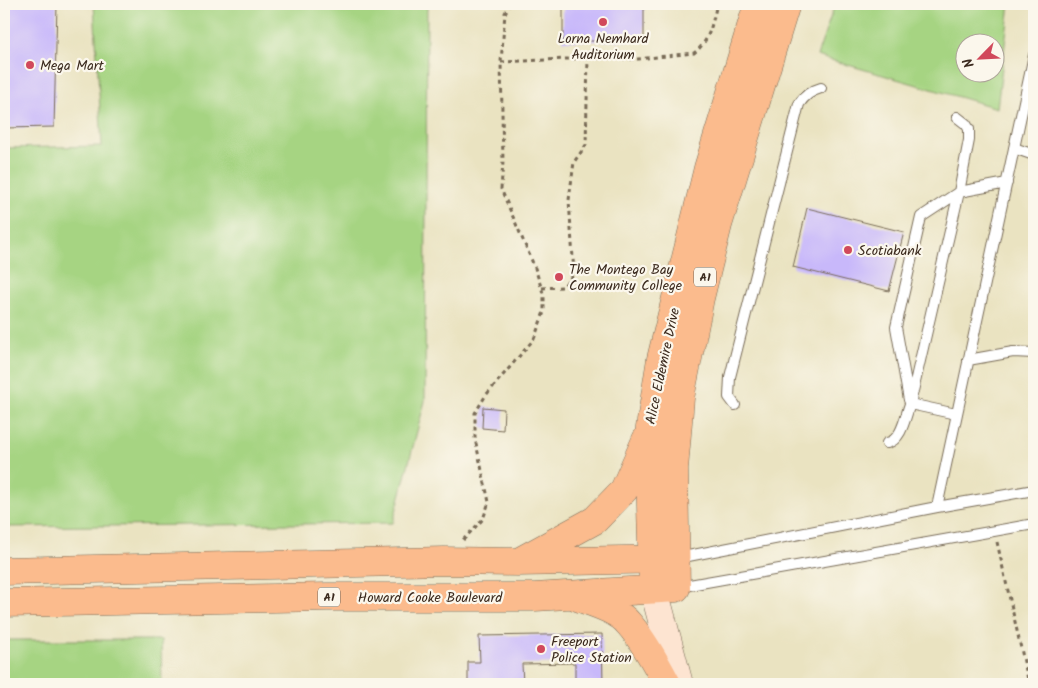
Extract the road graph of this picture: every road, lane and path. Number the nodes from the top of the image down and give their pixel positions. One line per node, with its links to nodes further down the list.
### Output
1 (510, 4): 7 (path)
2 (717, 4): 6 (path)
3 (758, 4): 20 (main road, Alice Eldemire Drive / A1)
4 (786, 4): 26 (main road, Alice Eldemire Drive / A1)
5 (1034, 56): 10 (lane)
6 (588, 58): 7 (path); 14 (path)
7 (501, 62): 14 (path)
8 (821, 88): 18 (lane)
9 (957, 117): 13 (lane)
10 (1014, 148): 11 (lane); 12 (lane)
11 (1034, 155)
12 (1007, 183): 13 (lane); 16 (lane)
13 (959, 192): 17 (lane); 17 (lane)
14 (542, 288): 27 (path)
15 (1034, 353): 16 (lane)
16 (968, 360): 19 (lane)
17 (910, 404): 19 (lane); 21 (lane)
18 (735, 405)
19 (956, 414): 23 (lane)
20 (649, 434): 26 (main road, Alice Eldemire Drive / A1); 28 (main road)
21 (887, 443)
22 (1034, 490): 23 (lane)
23 (937, 507): 26 (lane)
24 (1034, 524): 25 (lane)
25 (995, 532): 30 (lane); 34 (path)
26 (663, 559): 28 (main road); 30 (main road, A1)
27 (444, 561): 28 (main road); 29 (main road)
28 (518, 562)
29 (4, 571)
30 (665, 589): 31 (main road, Howard Cooke Boulevard / A1); 33 (street)
31 (570, 595): 32 (main road, Howard Cooke Boulevard / A1); 33 (main road)
32 (4, 603)
33 (674, 682)
34 (1029, 684)

